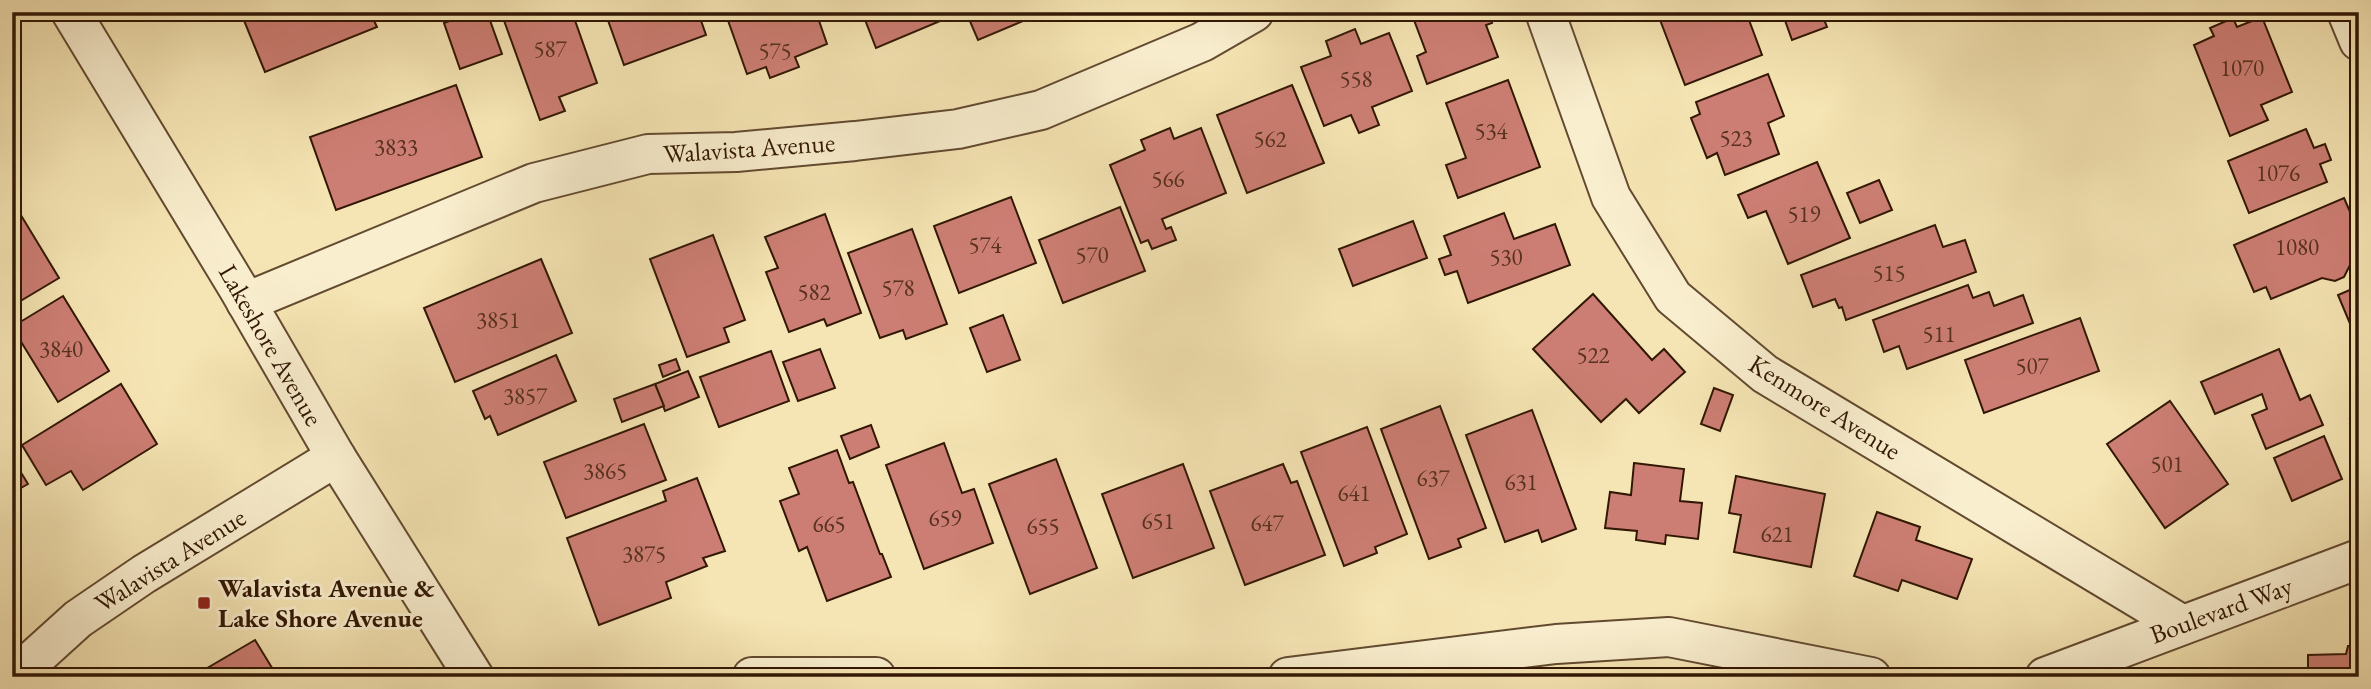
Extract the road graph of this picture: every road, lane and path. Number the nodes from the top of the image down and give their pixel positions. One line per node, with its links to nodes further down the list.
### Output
1 (71, 12): 6 (street, Lakeshore Avenue)
2 (1254, 12): 6 (street, Walavista Avenue)
3 (1545, 12): 9 (street, Kenmore Avenue)
4 (2347, 12): 5 (street)
5 (2359, 41)
6 (246, 302): 7 (street, Lakeshore Avenue)
7 (336, 457): 10 (street, Walavista Avenue); 11 (street, Lakeshore Avenue)
8 (2359, 559): 9 (street, Boulevard Way)
9 (2181, 624): 16 (street, Boulevard Way)
10 (14, 677)
11 (474, 677)
12 (752, 677): 13 (street)
13 (876, 677)
14 (1288, 677): 15 (street)
15 (1871, 677)
16 (2045, 677)

